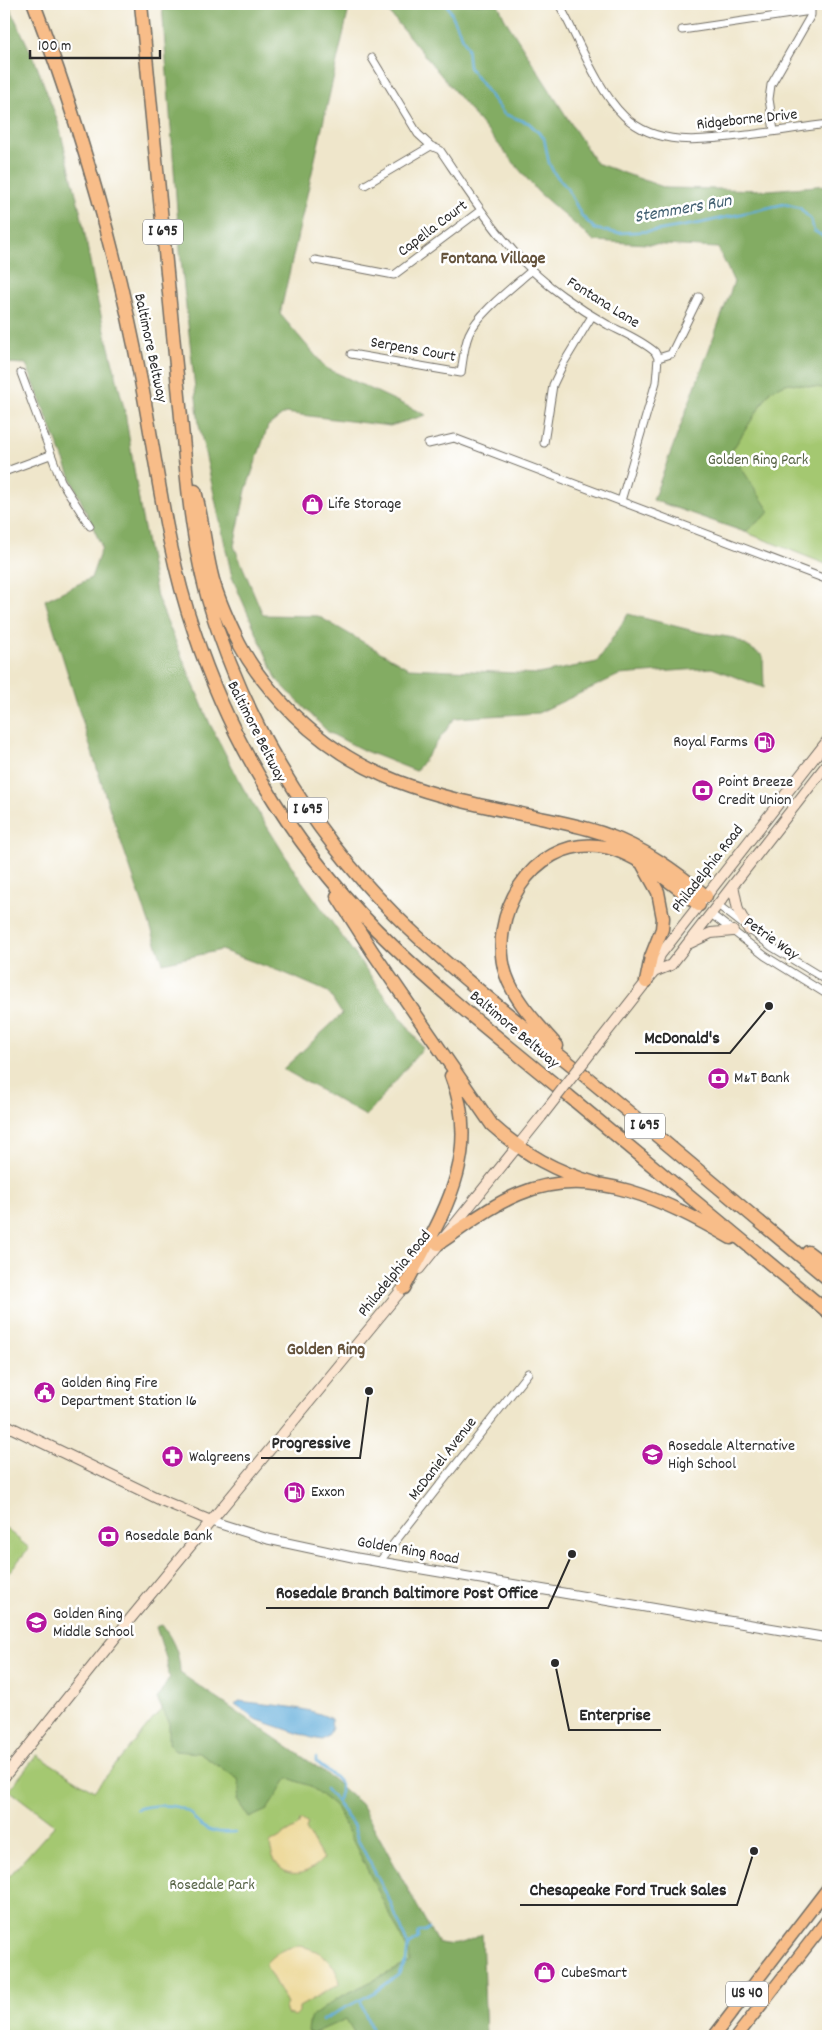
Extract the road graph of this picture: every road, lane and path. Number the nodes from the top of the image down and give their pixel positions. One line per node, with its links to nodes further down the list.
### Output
1 (27, 4): 13 (highway)
2 (34, 4): 13 (highway, Baltimore Beltway / I 695)
3 (559, 4): 9 (street, Ridgeborne Drive)
4 (141, 5): 24 (highway, Baltimore Beltway / I 695)
5 (811, 7): 6 (street); 9 (street)
6 (682, 30)
7 (372, 58): 10 (street, Fontana Lane)
8 (828, 124): 9 (street, Ridgeborne Drive)
9 (774, 131)
10 (431, 146): 11 (street); 12 (street, Fontana Lane)
11 (365, 185)
12 (481, 210): 14 (street, Capella Court); 15 (street, Fontana Lane)
13 (113, 256): 32 (highway, Baltimore Beltway / I 695)
14 (315, 260)
15 (532, 270): 17 (street, Fontana Lane); 18 (street, Serpens Court)
16 (699, 297): 19 (street)
17 (592, 316): 19 (street, Fontana Lane); 21 (street)
18 (351, 354)
19 (658, 358): 26 (street)
20 (21, 373): 23 (street)
21 (544, 443)
22 (428, 444): 26 (street)
23 (50, 455): 25 (street); 27 (street)
24 (186, 457): 34 (highway); 44 (highway, Baltimore Beltway / I 695)
25 (4, 472)
26 (621, 501): 28 (street)
27 (90, 526)
28 (828, 580)
29 (828, 740): 34 (main road, Philadelphia Road)
30 (828, 763): 33 (main road, Philadelphia Road)
31 (643, 865): 34 (highway); 40 (highway); 44 (highway)
32 (326, 874): 43 (highway); 49 (highway, Baltimore Beltway / I 695)
33 (733, 885): 35 (main road, Philadelphia Road); 37 (main road)
34 (703, 900): 35 (main road, Petrie Way); 36 (main road, Petrie Way); 40 (main road, Philadelphia Road)
35 (718, 905): 36 (main road, Philadelphia Road); 37 (street, Petrie Way)
36 (711, 914): 38 (street, Petrie Way); 39 (main road, Philadelphia Road)
37 (749, 930): 41 (street, Petrie Way)
38 (733, 931): 39 (main road); 42 (street, Petrie Way)
39 (687, 944): 40 (main road, Philadelphia Road)
40 (650, 977): 45 (main road, Philadelphia Road, bridge)
41 (828, 981)
42 (828, 995)
43 (440, 1048): 45 (highway); 52 (highway)
44 (580, 1072): 47 (highway, Baltimore Beltway / I 695)
45 (518, 1146): 46 (highway); 48 (main road, Philadelphia Road)
46 (598, 1184): 48 (highway); 49 (highway)
47 (724, 1192): 50 (highway); 51 (highway, Baltimore Beltway / I 695)
48 (438, 1244): 52 (main road, Philadelphia Road)
49 (764, 1257): 53 (highway, Baltimore Beltway / I 695)
50 (828, 1267)
51 (828, 1279)
52 (404, 1288): 58 (main road, Philadelphia Road)
53 (808, 1295): 54 (highway, Baltimore Beltway / I 695); 55 (highway)
54 (828, 1312)
55 (828, 1316)
56 (528, 1373): 59 (street, McDaniel Avenue)
57 (4, 1424): 58 (main road, Golden Ring Road)
58 (211, 1521): 59 (street, Golden Ring Road); 61 (main road, Philadelphia Road)
59 (380, 1561): 60 (street, Golden Ring Road)
60 (828, 1638)
61 (4, 1777)
62 (828, 1888): 64 (highway, US 40)
63 (828, 1920): 65 (highway, US 40)
64 (714, 2036)
65 (737, 2036)

